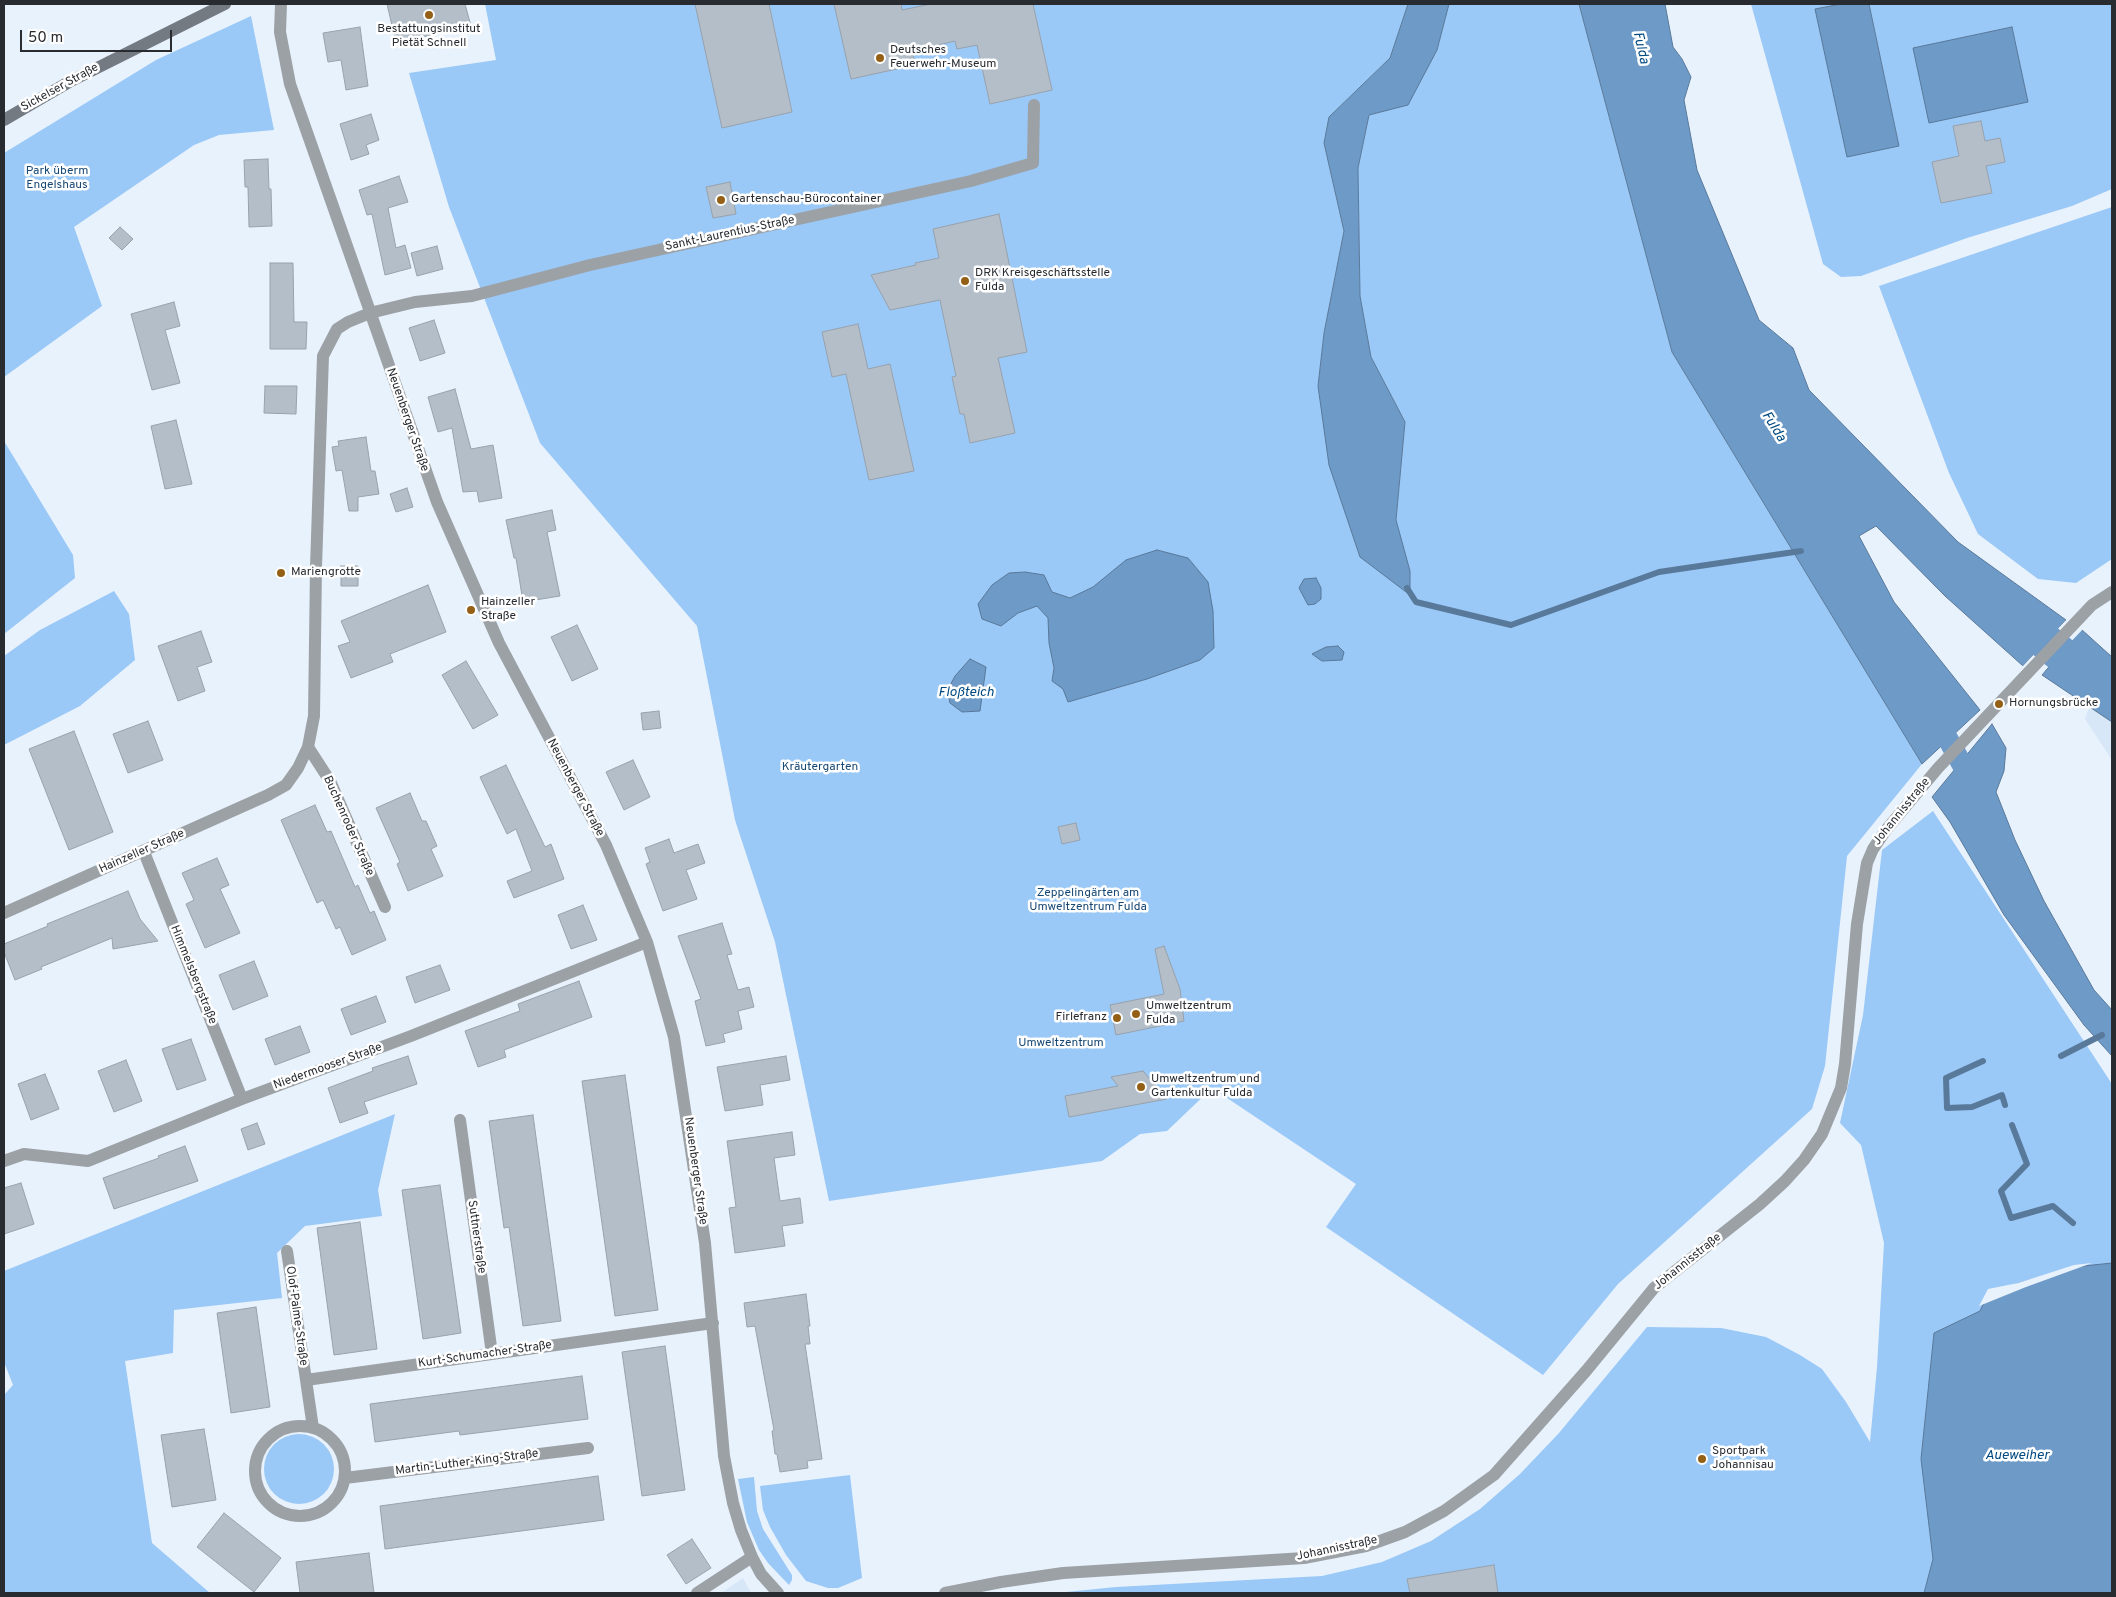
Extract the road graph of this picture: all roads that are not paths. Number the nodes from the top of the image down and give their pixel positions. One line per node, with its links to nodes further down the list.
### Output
1 (225, 4): 4 (main road, Sickelser Straße)
2 (281, 4): 5 (street, Neuenberger Straße)
3 (1034, 105): 5 (street, Sankt-Laurentius-Straße)
4 (4, 120)
5 (370, 313): 7 (street, Hainzeller Straße); 11 (street, Neuenberger Straße)
6 (2112, 592): 25 (street, Johannisstraße)
7 (308, 747): 8 (street, Hainzeller Straße); 9 (street, Buchenroder Straße)
8 (144, 852): 10 (street, Hainzeller Straße); 12 (street, Himmelsbergstraße)
9 (385, 907)
10 (4, 913)
11 (647, 942): 12 (street, Niedermooser Straße); 16 (street, Neuenberger Straße)
12 (242, 1099): 14 (street, Niedermooser Straße)
13 (460, 1120): 17 (street, Suttnerstraße)
14 (4, 1161)
15 (287, 1251): 18 (street, Olof-Palme-Straße)
16 (713, 1323): 17 (street, Kurt-Schumacher-Straße); 22 (street, Neuenberger Straße)
17 (492, 1354): 18 (street, Kurt-Schumacher-Straße)
18 (306, 1380): 19 (street)
19 (313, 1428): 21 (street); 21 (street)
20 (588, 1448): 21 (street, Martin-Luther-King-Straße)
21 (345, 1478)
22 (752, 1557): 23 (street); 24 (street, Neuenberger Straße)
23 (697, 1593)
24 (778, 1593)
25 (945, 1593)

